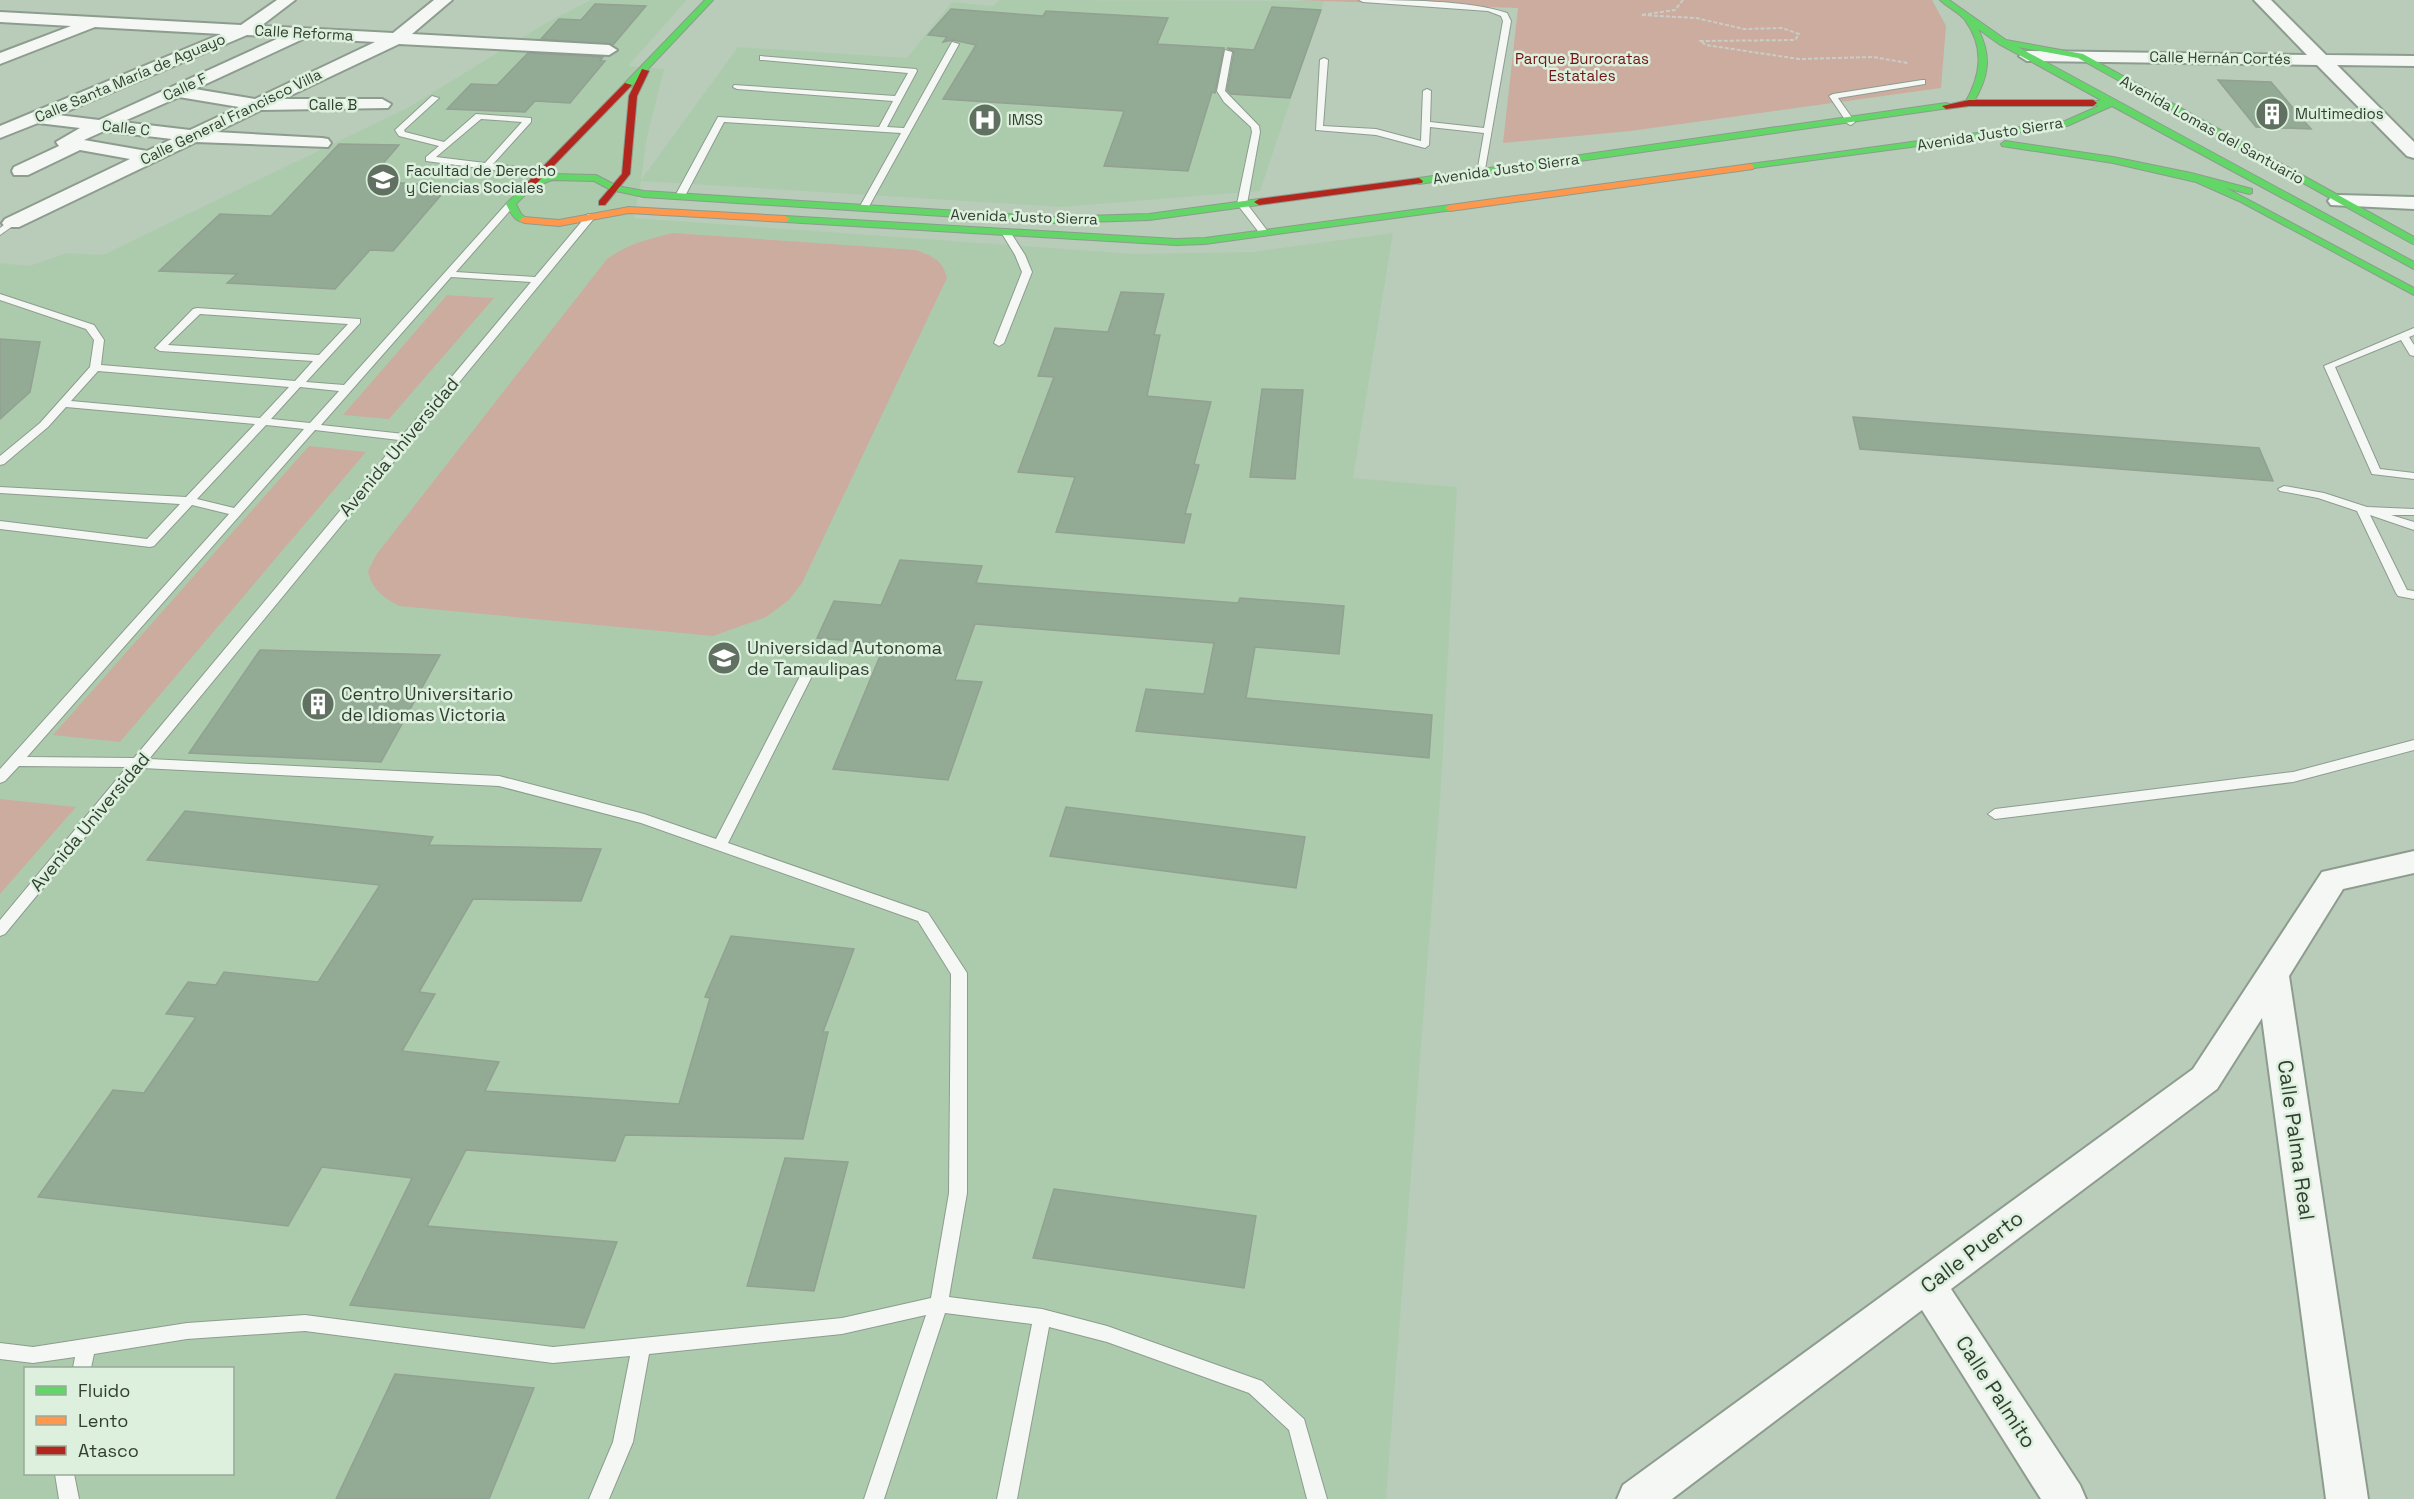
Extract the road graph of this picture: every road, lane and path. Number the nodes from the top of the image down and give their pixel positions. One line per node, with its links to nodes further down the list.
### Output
1 (287, 0): 11 (street, Calle Santa María de Aguayo)
2 (444, 0): 13 (street, Calle General Francisco Villa)
3 (709, 0): 25 (main road)
4 (1363, 0): 44 (lane)
5 (1683, 0): 26 (path)
6 (1944, 0): 9 (main road, Avenida Lomas del Santuario)
7 (2262, 0): 23 (street)
8 (0, 17): 10 (street, Calle Reforma)
9 (1969, 20): 14 (main road, Avenida Lomas del Santuario); 32 (main road)
10 (98, 21): 11 (street, Calle Reforma); 21 (street)
11 (245, 30): 12 (street, Calle Reforma); 36 (street, Calle Santa María de Aguayo)
12 (304, 33): 13 (street, Calle Reforma); 28 (street, Calle F)
13 (399, 37): 16 (street, Calle Reforma); 35 (street, Calle General Francisco Villa)
14 (2002, 42): 18 (main road, Avenida Lomas del Santuario); 19 (main road, Avenida Lomas del Santuario)
15 (955, 44): 43 (lane)
16 (609, 50)
17 (1228, 52): 66 (lane)
18 (2027, 56): 19 (street, Calle Hernán Cortés); 33 (main road, Avenida Lomas del Santuario)
19 (2080, 56): 23 (street, Calle Hernán Cortés); 63 (main road, Avenida Lomas del Santuario)
20 (763, 58): 31 (lane)
21 (0, 59)
22 (1324, 60): 39 (lane)
23 (2323, 60): 24 (street, Calle Hernán Cortés); 38 (street)
24 (2414, 61)
25 (645, 69): 56 (main road); 61 (main road, Avenida Universidad)
26 (1922, 82): 37 (lane)
27 (737, 87): 31 (lane)
28 (177, 91): 35 (street, Calle B); 41 (street, Calle F)
29 (1427, 91): 39 (lane)
30 (435, 98): 50 (lane)
31 (898, 99): 42 (lane)
32 (1969, 103): 33 (main road, Avenida Justo Sierra); 37 (main road, Avenida Justo Sierra)
33 (2112, 103): 47 (main road, Avenida Justo Sierra); 67 (main road, Avenida Lomas del Santuario)
34 (382, 104): 35 (street, Calle B)
35 (257, 105): 46 (street, Calle General Francisco Villa)
36 (37, 117): 41 (street, Calle C); 45 (street, Calle Santa María de Aguayo)
37 (1851, 122): 51 (main road, Avenida Justo Sierra)
38 (2384, 123): 40 (street); 52 (street)
39 (1427, 124): 44 (lane)
40 (2414, 124)
41 (102, 126): 46 (street, Calle C); 49 (street, Calle F)
42 (882, 129): 43 (lane); 62 (lane)
43 (908, 131): 68 (lane)
44 (1488, 131): 57 (lane)
45 (0, 133)
46 (192, 136): 48 (street, Calle C); 53 (street, Calle General Francisco Villa)
47 (1961, 140): 58 (main road, Avenida Justo Sierra); 59 (main road)
48 (322, 143)
49 (71, 144): 53 (street); 55 (street, Calle F)
50 (446, 145): 54 (lane); 54 (lane)
51 (1656, 149): 57 (main road, Avenida Justo Sierra); 58 (main road)
52 (2414, 152)
53 (147, 158): 70 (street, Calle General Francisco Villa)
54 (487, 166): 56 (lane)
55 (21, 171)
56 (541, 173): 60 (main road)
57 (1481, 173): 66 (main road, Avenida Justo Sierra)
58 (1690, 176): 72 (main road, Avenida Justo Sierra)
59 (2191, 176): 67 (main road); 75 (main road)
60 (529, 186): 61 (main road, Avenida Justo Sierra); 65 (main road, Avenida Justo Sierra)
61 (614, 188): 62 (main road, Avenida Justo Sierra); 69 (main road, Avenida Universidad)
62 (680, 196): 68 (main road, Avenida Justo Sierra)
63 (2338, 201): 64 (street); 74 (main road, Avenida Lomas del Santuario)
64 (2414, 203)
65 (511, 204): 69 (main road, Avenida Justo Sierra); 77 (lane)
66 (1242, 204): 68 (main road, Avenida Justo Sierra); 72 (lane)
67 (2297, 204): 73 (main road, Avenida Lomas del Santuario)
68 (864, 208)
69 (591, 216): 71 (main road, Avenida Justo Sierra); 78 (lane, Avenida Universidad)
70 (4, 222)
71 (1006, 232): 72 (main road, Avenida Justo Sierra); 82 (lane)
72 (1264, 233)
73 (2365, 240): 75 (main road); 76 (main road, Avenida Lomas del Santuario)
74 (2414, 241)
75 (2331, 247): 79 (main road)
76 (2414, 266)
77 (449, 274): 78 (lane); 87 (lane)
78 (537, 280): 91 (lane, Avenida Universidad)
79 (2414, 291)
80 (0, 297): 85 (lane)
81 (2408, 333): 83 (lane); 93 (lane)
82 (999, 342)
83 (2414, 353)
84 (322, 358): 84 (lane); 86 (lane)
85 (95, 368): 86 (lane); 88 (lane)
86 (298, 384): 87 (lane); 89 (lane)
87 (347, 388): 90 (lane)
88 (63, 404): 89 (lane); 92 (lane)
89 (263, 421): 90 (lane); 96 (lane)
90 (311, 428): 91 (lane); 98 (lane)
91 (406, 438): 106 (lane, Avenida Universidad)
92 (0, 462)
93 (2414, 476)
94 (2284, 489): 97 (lane)
95 (0, 490): 96 (lane)
96 (189, 501): 98 (lane); 100 (lane)
97 (2362, 510): 99 (lane); 101 (lane); 102 (lane)
98 (237, 512): 105 (lane)
99 (2414, 512)
100 (0, 525)
101 (2414, 526)
102 (2414, 595)
103 (805, 678): 109 (lane)
104 (2414, 746): 108 (lane)
105 (16, 761): 106 (lane); 107 (lane)
106 (138, 763): 109 (lane); 111 (lane, Avenida Universidad)
107 (0, 778)
108 (1995, 814)
109 (719, 846): 114 (lane)
110 (2414, 862): 112 (street)
111 (0, 930)
112 (2272, 973): 113 (street, Calle Puerto); 128 (street, Calle Palma Real)
113 (1927, 1285): 126 (street, Calle Puerto); 127 (street, Calle Palmito)
114 (939, 1304): 115 (lane); 117 (lane); 123 (lane)
115 (1042, 1317): 124 (lane); 125 (lane)
116 (86, 1347): 117 (lane); 118 (lane); 119 (lane)
117 (641, 1348): 122 (lane)
118 (0, 1351)
119 (82, 1367)
120 (65, 1475): 121 (lane)
121 (69, 1499)
122 (598, 1499)
123 (874, 1499)
124 (1007, 1499)
125 (1317, 1499)
126 (1638, 1499)
127 (2065, 1499)
128 (2347, 1499)

